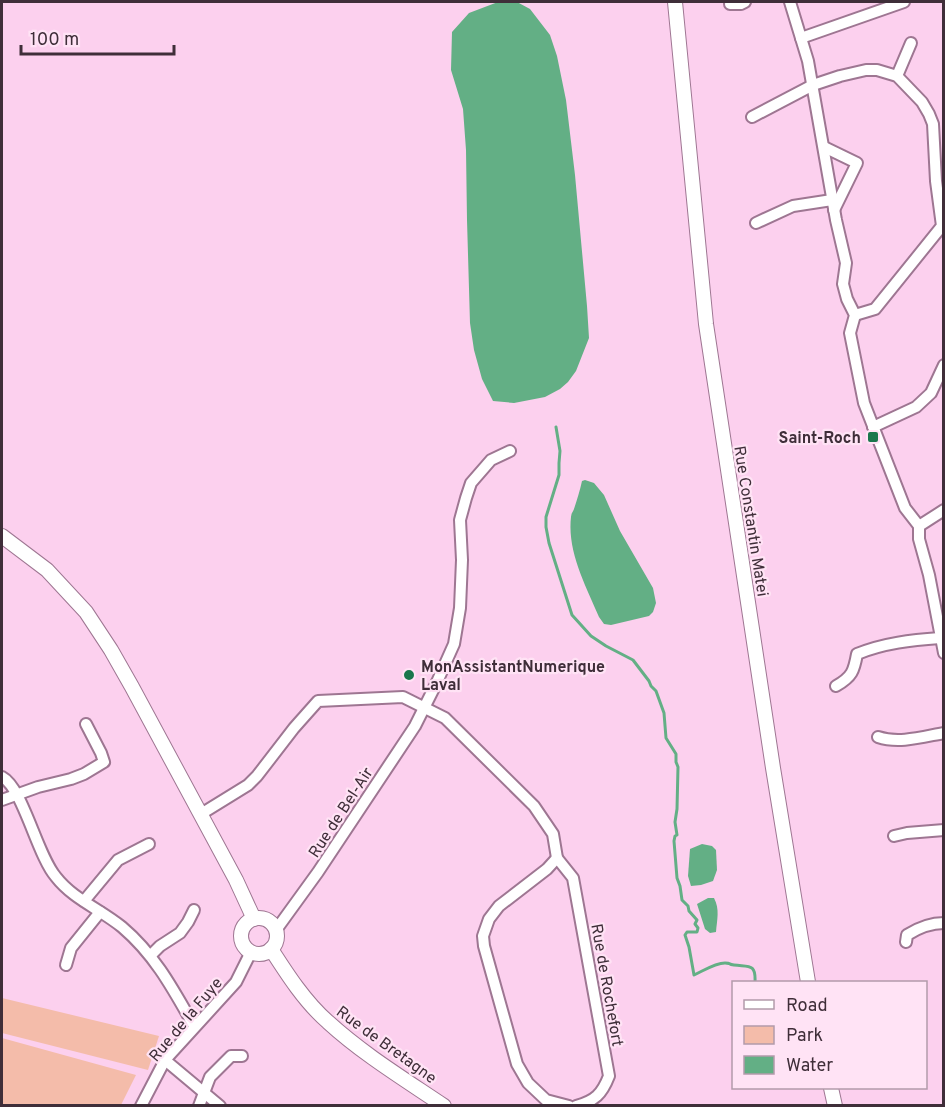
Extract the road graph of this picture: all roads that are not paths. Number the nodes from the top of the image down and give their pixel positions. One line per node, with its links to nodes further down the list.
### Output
1 (675, 2): 48 (street, Rue Constantin Matei)
2 (745, 2): 5 (street)
3 (789, 2): 6 (street)
4 (904, 2): 6 (street)
5 (730, 4)
6 (801, 38): 9 (street)
7 (911, 43): 8 (street)
8 (897, 76): 9 (street); 14 (street)
9 (813, 85): 10 (street); 11 (street)
10 (752, 117)
11 (824, 147): 12 (street); 12 (street)
12 (833, 205): 13 (street); 15 (street)
13 (756, 224)
14 (943, 226): 15 (street)
15 (855, 315): 17 (street)
16 (944, 364): 17 (street)
17 (873, 427): 20 (street)
18 (510, 451): 25 (street, Rue de Bel-Air)
19 (944, 510): 20 (street)
20 (919, 526): 22 (street)
21 (3, 538): 32 (street)
22 (940, 638): 23 (street); 24 (street)
23 (944, 653)
24 (837, 686)
25 (424, 707): 32 (street, Rue de Rochefort); 36 (street, Rue de Rochefort); 42 (street, Rue de Bel-Air)
26 (86, 724): 30 (street)
27 (944, 733): 28 (street)
28 (878, 737)
29 (2, 777): 30 (street)
30 (17, 795): 31 (street); 37 (street)
31 (2, 800)
32 (201, 814): 40 (street)
33 (944, 830): 34 (street)
34 (894, 836)
35 (149, 844): 37 (street)
36 (557, 858): 58 (street); 59 (street, Rue de Rochefort)
37 (84, 902): 39 (street)
38 (195, 910): 46 (street)
39 (100, 912): 46 (street); 47 (street)
40 (254, 919): 42 (street); 45 (street)
41 (944, 923): 43 (street)
42 (276, 930): 44 (street)
43 (906, 942)
44 (271, 949): 45 (street); 57 (street, Rue de Bretagne)
45 (251, 951): 49 (street, Rue de la Fuye)
46 (151, 956): 49 (street)
47 (66, 964)
48 (808, 981)
49 (194, 1026): 51 (street, Rue de la Fuye)
50 (242, 1056): 53 (street)
51 (165, 1060): 53 (street); 54 (street, Rue de la Fuye)
52 (831, 1089): 60 (street)
53 (204, 1091): 55 (street); 56 (street)
54 (141, 1106)
55 (199, 1106)
56 (220, 1106)
57 (444, 1106)
58 (569, 1106)
59 (576, 1106)
60 (835, 1106)

